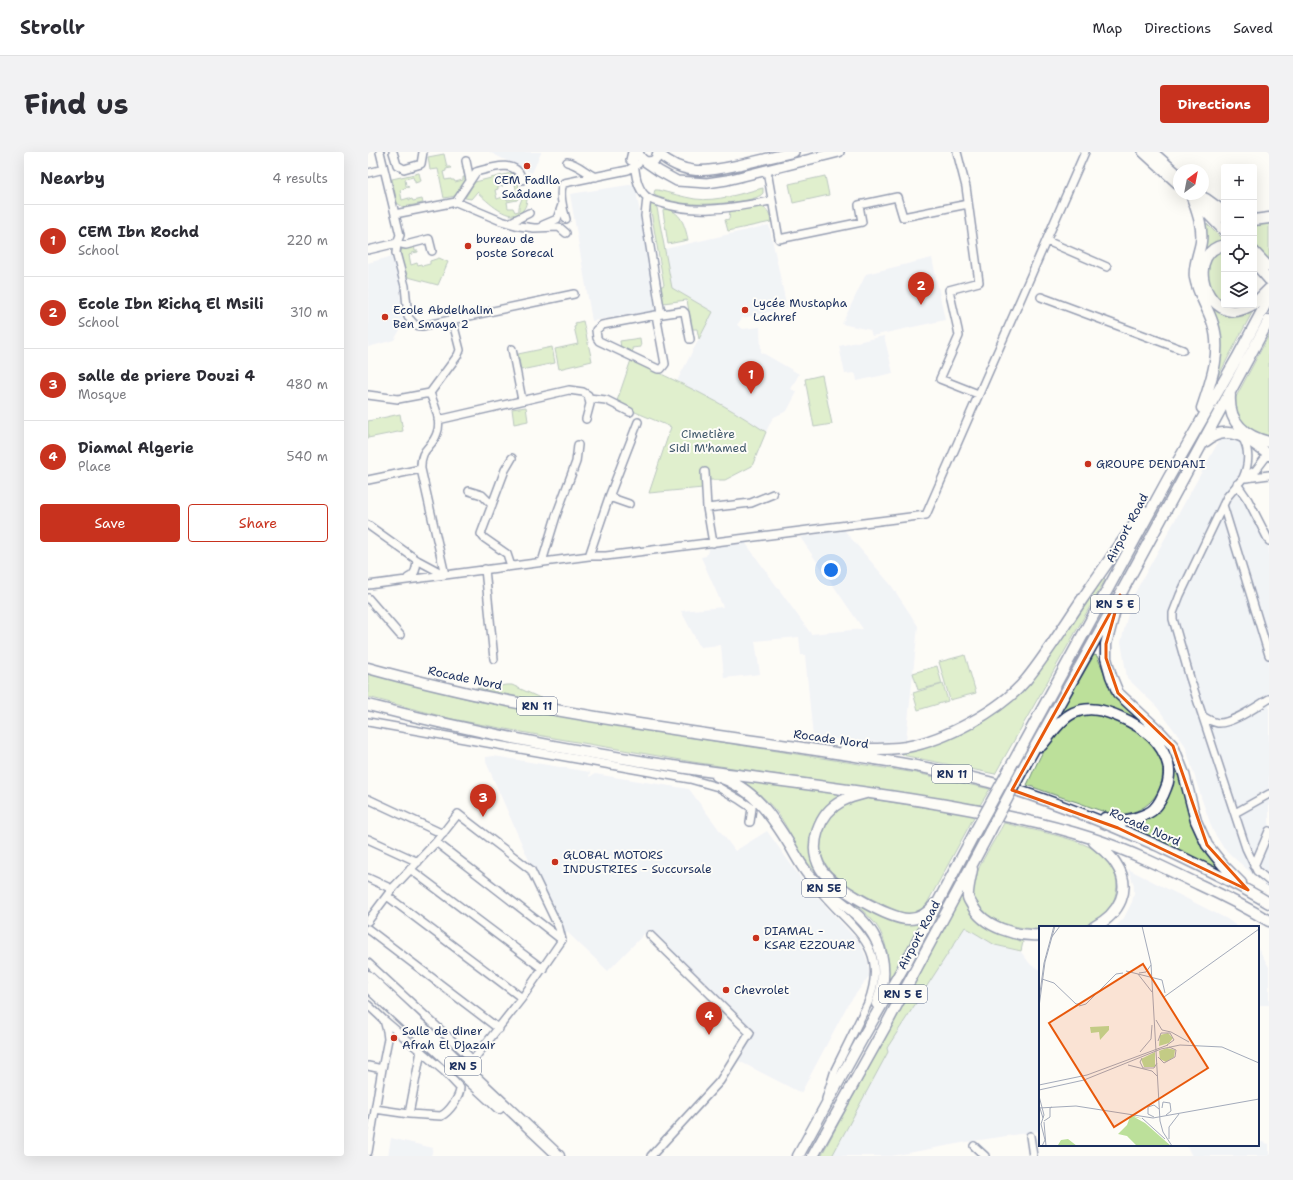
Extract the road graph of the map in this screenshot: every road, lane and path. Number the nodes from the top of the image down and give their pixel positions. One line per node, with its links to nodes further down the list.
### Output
1 (380, 152): 15 (street)
2 (393, 152): 3 (street)
3 (423, 152)
4 (658, 152): 13 (main road); 16 (main road)
5 (794, 152): 16 (main road)
6 (838, 152): 18 (main road)
7 (957, 152): 32 (street)
8 (1143, 152): 23 (main road)
9 (1153, 152): 17 (main road)
10 (1086, 153): 46 (street)
11 (634, 158): 13 (main road); 20 (street); 25 (street)
12 (466, 161): 21 (street)
13 (645, 161): 24 (main road)
14 (567, 162): 20 (street)
15 (384, 169): 19 (street); 35 (street)
16 (688, 169): 24 (main road)
17 (1173, 170)
18 (767, 171): 24 (main road); 30 (street)
19 (368, 173)
20 (597, 177): 33 (street)
21 (470, 180): 22 (street); 31 (street)
22 (522, 180)
23 (1173, 180)
24 (685, 182)
25 (647, 198): 30 (street); 63 (street)
26 (1198, 200): 79 (highway)
27 (1200, 200): 45 (main road)
28 (1202, 200): 36 (main road)
29 (1204, 200): 34 (highway)
30 (771, 201): 32 (street)
31 (456, 202): 35 (street); 41 (street)
32 (968, 204): 71 (street)
33 (562, 205): 38 (street); 40 (street)
34 (1221, 210)
35 (395, 214): 47 (street)
36 (1221, 216)
37 (1269, 218): 39 (highway)
38 (557, 219): 40 (street); 43 (street); 44 (street)
39 (1257, 220)
40 (566, 221): 44 (street)
41 (509, 223): 42 (street); 42 (street)
42 (527, 227): 43 (street)
43 (537, 227): 44 (street)
44 (559, 227)
45 (1221, 227)
46 (1047, 241): 52 (street); 71 (street)
47 (397, 243): 49 (street); 50 (street); 64 (street)
48 (1221, 246): 60 (highway)
49 (368, 250)
50 (432, 252)
51 (1257, 254): 54 (main road)
52 (1107, 267)
53 (1257, 267): 55 (main road)
54 (1269, 267)
55 (1269, 283): 59 (highway)
56 (574, 294): 64 (street)
57 (1041, 297): 68 (street)
58 (1269, 298): 79 (highway, Airport Road / RN 5 E)
59 (1257, 299)
60 (1221, 307)
61 (1223, 308): 62 (highway)
62 (1246, 308)
63 (658, 315): 63 (street); 66 (street)
64 (452, 319): 69 (street)
65 (1269, 320): 70 (highway, RN 5 E)
66 (690, 339)
67 (512, 349): 74 (street)
68 (1183, 350)
69 (430, 393): 72 (street); 77 (street)
70 (1230, 393): 81 (highway); 82 (highway, RN 5 E)
71 (978, 394): 102 (street)
72 (368, 395)
73 (589, 398): 74 (street); 75 (street); 76 (street)
74 (522, 400): 77 (street)
75 (630, 412)
76 (586, 419)
77 (438, 420): 86 (street)
78 (638, 422): 95 (street)
79 (1194, 431): 89 (highway, Airport Road / RN 5 E)
80 (1242, 437): 82 (highway); 84 (highway); 90 (street)
81 (1269, 442)
82 (1203, 443): 111 (highway, RN 5 E)
83 (578, 445): 105 (street)
84 (1269, 454): 90 (street)
85 (512, 458): 97 (street)
86 (421, 469): 91 (street); 108 (street)
87 (704, 472): 99 (street)
88 (1269, 475): 90 (street)
89 (1169, 477): 121 (highway); 145 (highway, Airport Road / RN 5 E, bridge)
90 (1243, 478): 92 (street)
91 (368, 480)
92 (1237, 484): 98 (street); 101 (street)
93 (469, 491): 97 (street)
94 (773, 494): 99 (street)
95 (609, 497): 96 (street); 103 (street)
96 (630, 504)
97 (492, 505): 106 (street)
98 (1223, 505): 114 (street); 119 (street)
99 (707, 508): 102 (street)
100 (368, 525): 104 (street)
101 (1269, 541)
102 (713, 543): 103 (street)
103 (589, 556): 105 (street)
104 (417, 560): 108 (street); 109 (street)
105 (542, 562): 106 (street)
106 (511, 566): 107 (street)
107 (485, 569): 108 (street); 115 (street)
108 (445, 575): 109 (street)
109 (406, 580): 110 (street)
110 (368, 585)
111 (1120, 595): 122 (highway, RN 5 E); 143 (highway)
112 (368, 598): 113 (street)
113 (400, 635)
114 (1269, 655)
115 (494, 659)
116 (368, 668): 121 (highway, Rocade Nord / RN 11)
117 (1269, 699): 119 (street)
118 (368, 705): 123 (highway)
119 (1204, 717): 127 (street)
120 (368, 722): 129 (street)
121 (815, 750): 128 (highway, Rocade Nord / RN 11)
122 (1025, 765): 128 (highway); 136 (highway, Airport Road / RN 5 E, bridge)
123 (697, 770): 124 (highway); 139 (highway, RN 5E)
124 (870, 792): 132 (highway); 145 (highway)
125 (1269, 794): 127 (street)
126 (368, 799): 131 (street)
127 (1235, 813): 137 (street)
128 (1084, 814): 143 (highway, Rocade Nord / RN 11)
129 (750, 822)
130 (1269, 831): 137 (street)
131 (442, 834): 134 (street); 153 (street)
132 (1090, 838): 148 (highway); 149 (highway)
133 (368, 839): 135 (street)
134 (436, 842): 135 (street); 153 (street)
135 (418, 862): 138 (street)
136 (973, 862): 152 (highway); 180 (highway, Airport Road / RN 5 E)
137 (1254, 866): 141 (street)
138 (410, 869): 142 (street); 155 (street)
139 (808, 873): 162 (highway, RN 5E); 169 (street)
140 (368, 878): 142 (street)
141 (1269, 881)
142 (392, 889): 144 (street)
143 (1248, 890): 146 (highway, Rocade Nord / RN 11)
144 (387, 896): 147 (street); 158 (street)
145 (941, 897): 162 (highway, Airport Road / RN 5 E)
146 (1269, 903)
147 (368, 921)
148 (1269, 921)
149 (1096, 926)
150 (368, 929): 161 (street)
151 (650, 935): 178 (street)
152 (1039, 935)
153 (562, 940): 155 (street)
154 (368, 963): 164 (street)
155 (543, 969): 158 (street)
156 (368, 976): 168 (highway, RN 5)
157 (368, 987): 167 (highway, RN 5)
158 (522, 998): 161 (street)
159 (368, 1005): 160 (street)
160 (384, 1020): 163 (street); 166 (street)
161 (499, 1029): 164 (street)
162 (862, 1039): 169 (highway, Airport Road / RN 5 E)
163 (421, 1051): 167 (street); 171 (street)
164 (473, 1060): 168 (street)
165 (368, 1066): 166 (street)
166 (382, 1069): 170 (street)
167 (449, 1069): 171 (street); 176 (highway, RN 5)
168 (466, 1069): 177 (highway, RN 5)
169 (825, 1105): 179 (highway, Airport Road / RN 5 E)
170 (375, 1109): 171 (street); 172 (street)
171 (409, 1114)
172 (370, 1133): 175 (street)
173 (1030, 1136): 182 (street)
174 (974, 1146): 181 (street)
175 (368, 1152)
176 (549, 1156)
177 (558, 1156)
178 (651, 1156)
179 (798, 1156)
180 (813, 1156)
181 (984, 1156)
182 (1033, 1156)

